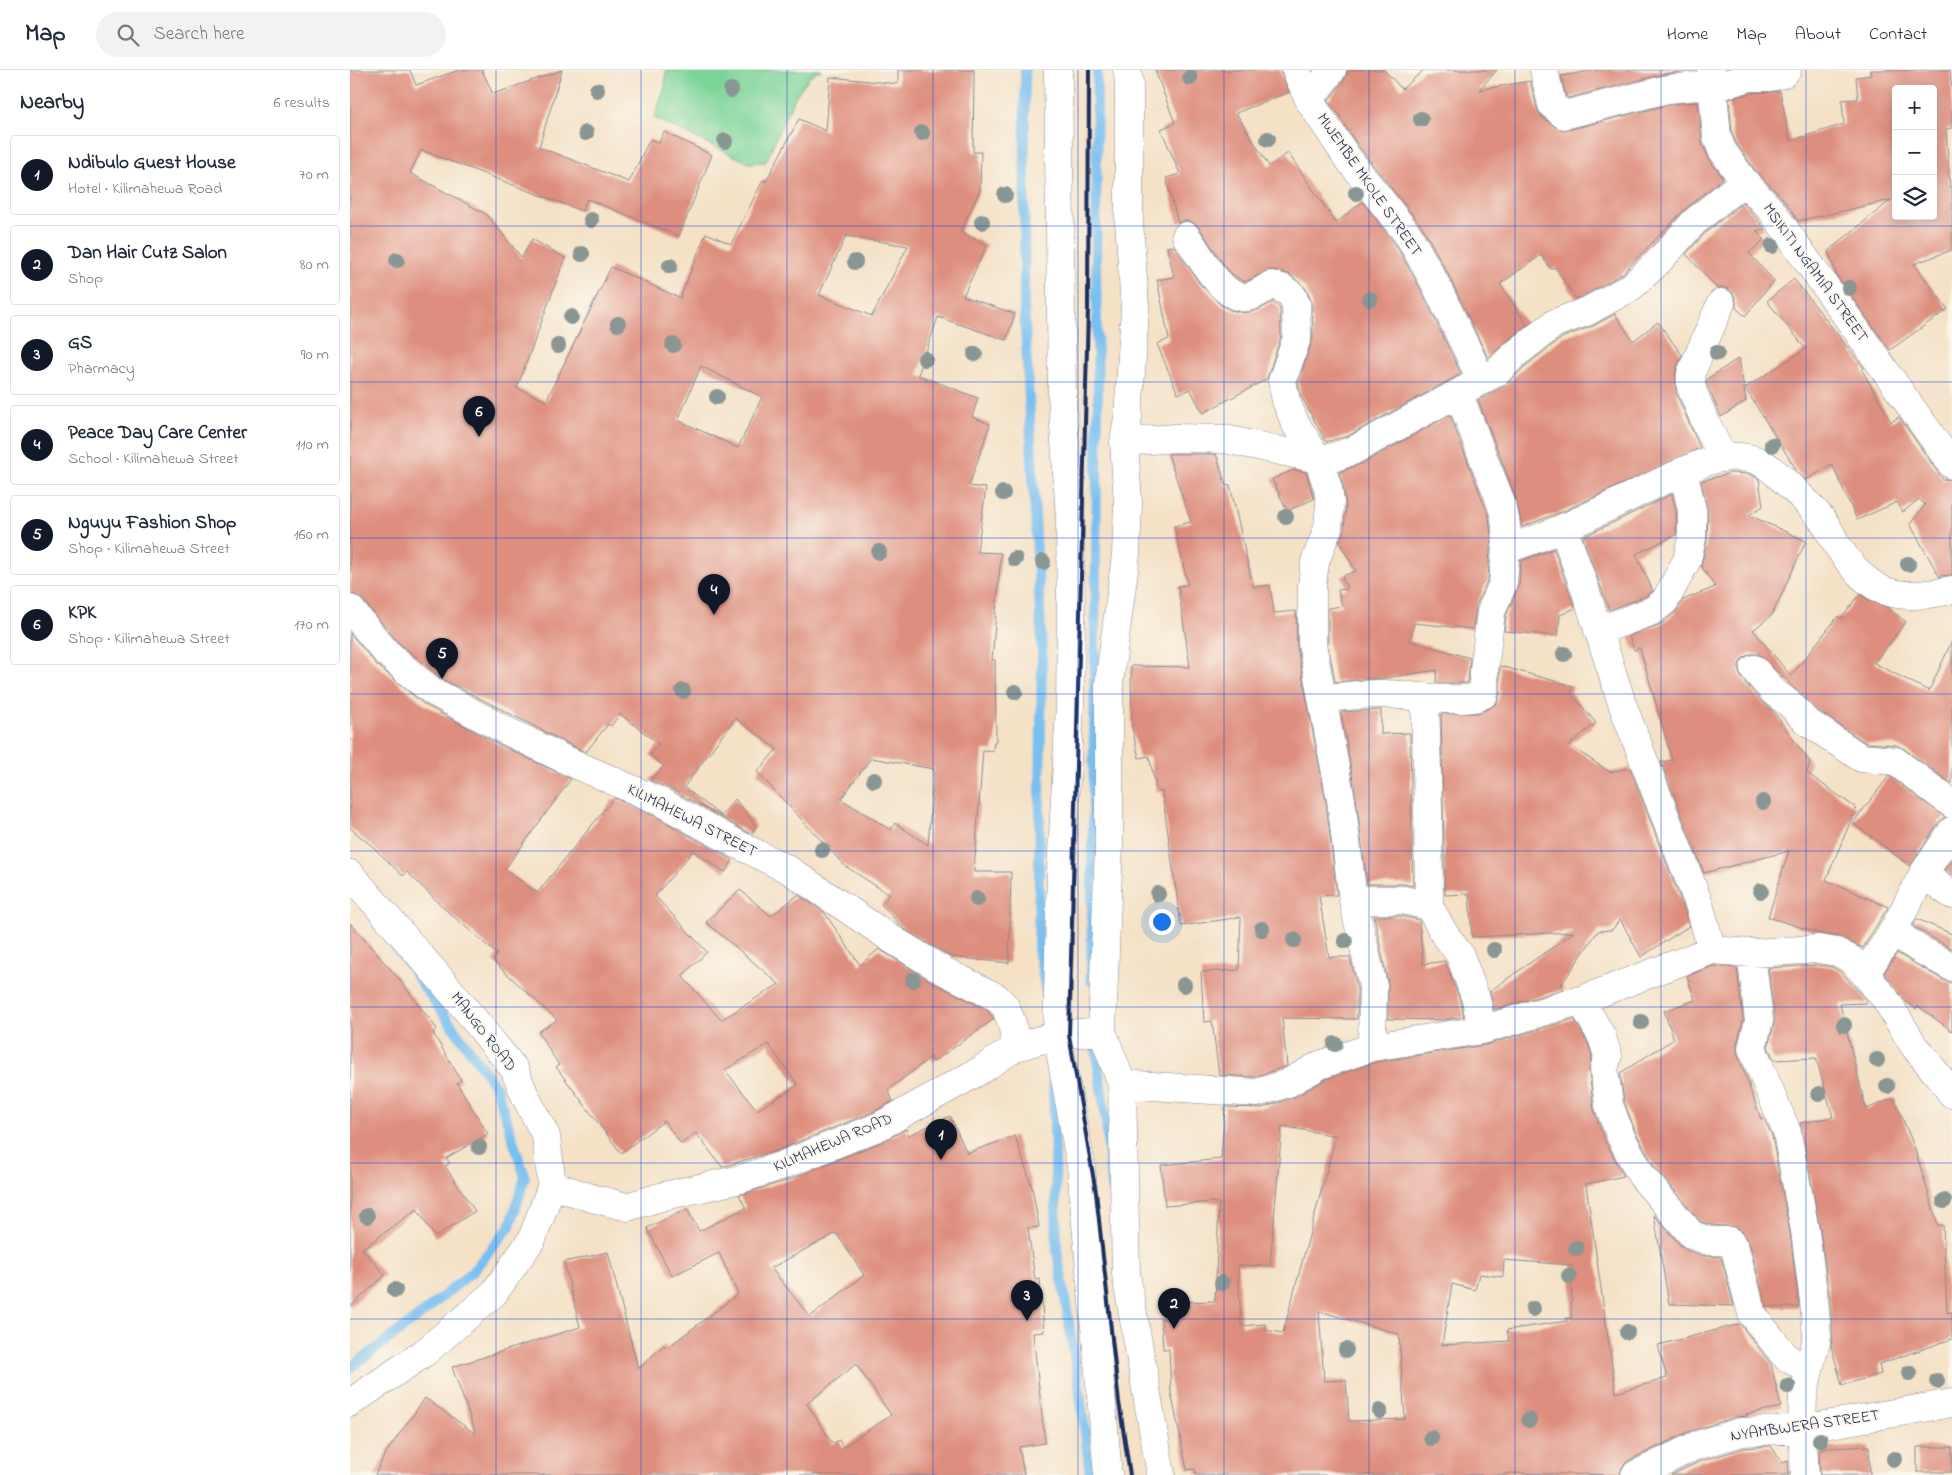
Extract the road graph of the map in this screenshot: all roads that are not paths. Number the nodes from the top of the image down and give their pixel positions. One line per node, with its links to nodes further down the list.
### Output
1 (1058, 70): 42 (street)
2 (1127, 70): 14 (street)
3 (1296, 70): 8 (street, MWEMBE MKOLE STREET)
4 (1332, 70): 8 (street)
5 (1544, 70): 7 (street)
6 (1787, 70): 7 (street)
7 (1711, 79): 9 (street, MSIKITI NGAMIA STREET)
8 (1309, 100): 12 (street, MWEMBE MKOLE STREET)
9 (1744, 181): 12 (street); 17 (street, MSIKITI NGAMIA STREET)
10 (1186, 236): 16 (street)
11 (1721, 303): 15 (street)
12 (1482, 381): 13 (street)
13 (1458, 394): 16 (street); 20 (street)
14 (1124, 442): 16 (street); 41 (street)
15 (1723, 458): 18 (street); 21 (street)
16 (1318, 459): 26 (street)
17 (1952, 465)
18 (1683, 471): 19 (street); 23 (street)
19 (1563, 528): 20 (street); 23 (street)
20 (1506, 550): 25 (street)
21 (1952, 590)
22 (350, 609): 43 (street, KILIMAHEWA STREET)
23 (1598, 631): 35 (street)
24 (1754, 669): 27 (street)
25 (1424, 697): 26 (street); 33 (street)
26 (1322, 698): 32 (street)
27 (1952, 804)
28 (1952, 831): 29 (street)
29 (1923, 874): 31 (street); 34 (street)
30 (351, 876): 47 (street, MANGO ROAD)
31 (1952, 895)
32 (1354, 900): 33 (street); 44 (street)
33 (1429, 906): 40 (street)
34 (1893, 931): 37 (street); 38 (street)
35 (1712, 950): 36 (street); 39 (street)
36 (1751, 953): 38 (street); 48 (street)
37 (1952, 968)
38 (1865, 974): 46 (street)
39 (1581, 1000): 40 (street); 48 (street)
40 (1482, 1030): 44 (street)
41 (1102, 1032): 42 (street, KILIMAHEWA ROAD); 45 (street)
42 (1057, 1035): 43 (street, KILIMAHEWA ROAD); 52 (street)
43 (1016, 1047): 47 (street, KILIMAHEWA ROAD)
44 (1372, 1047): 45 (street)
45 (1122, 1084): 53 (street)
46 (1952, 1094)
47 (552, 1185): 49 (street, MANGO ROAD)
48 (1808, 1370): 51 (street)
49 (350, 1403)
50 (1952, 1403): 51 (street, NYAMBWERA STREET)
51 (1802, 1429): 54 (street, NYAMBWERA STREET); 55 (street)
52 (1108, 1475)
53 (1161, 1475)
54 (1635, 1475)
55 (1805, 1475)

